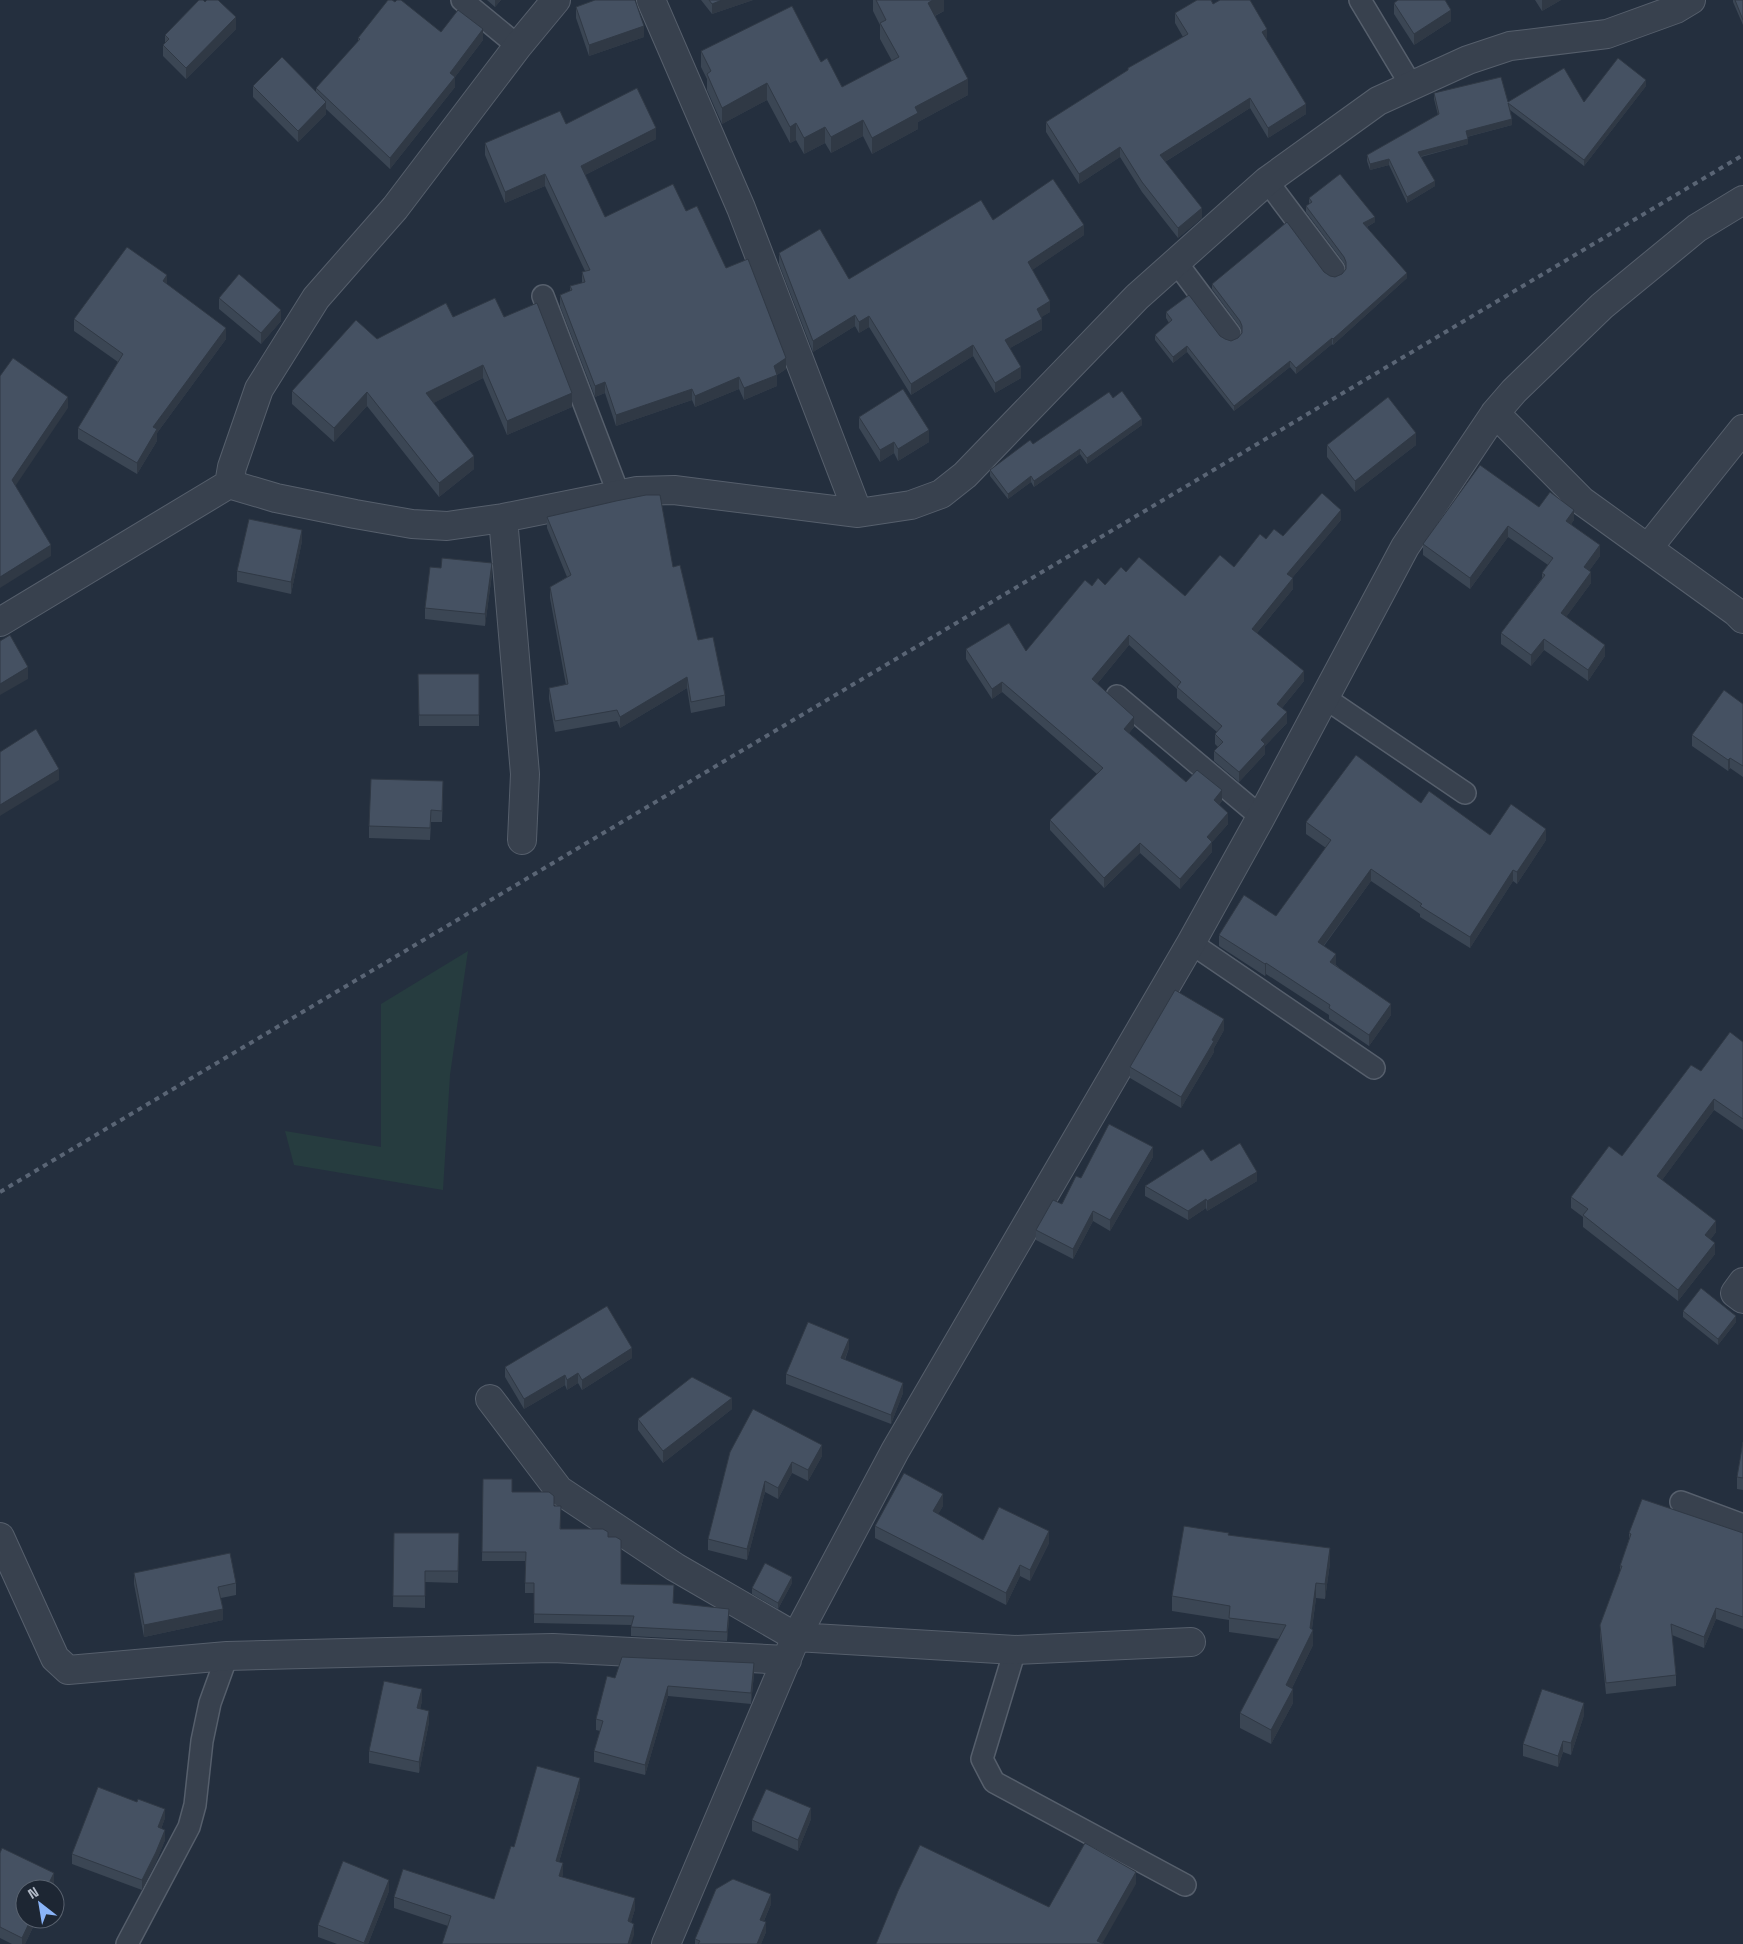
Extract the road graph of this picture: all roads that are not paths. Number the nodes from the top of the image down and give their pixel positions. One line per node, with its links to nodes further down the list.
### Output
1 (462, 0): 6 (lane)
2 (556, 0): 6 (street)
3 (651, 0): 18 (street)
4 (1360, 0): 7 (lane)
5 (1691, 0): 7 (street)
6 (518, 46): 16 (street)
7 (1411, 85): 8 (street)
8 (1267, 181): 10 (street); 11 (lane)
9 (1743, 200): 14 (street)
10 (1176, 262): 13 (lane); 18 (street)
11 (1334, 270)
12 (543, 296): 17 (lane)
13 (1230, 334)
14 (1496, 413): 20 (street); 24 (street)
15 (1743, 429): 20 (street)
16 (229, 484): 19 (street); 22 (street)
17 (619, 495): 18 (street); 19 (street)
18 (858, 513)
19 (503, 518): 27 (street)
20 (1648, 548): 21 (street)
21 (1743, 620)
22 (0, 622)
23 (1117, 696): 26 (lane)
24 (1325, 698): 25 (lane); 26 (street)
25 (1465, 793)
26 (1261, 817): 28 (street)
27 (522, 840)
28 (1191, 944): 29 (lane); 37 (street)
29 (1374, 1068)
30 (1743, 1282): 31 (street)
31 (1743, 1299)
32 (490, 1399): 37 (street)
33 (1681, 1502): 34 (lane)
34 (1743, 1525)
35 (0, 1537): 39 (street)
36 (1191, 1642): 38 (street)
37 (792, 1649): 38 (street); 39 (street); 42 (street)
38 (1015, 1650): 40 (lane)
39 (227, 1656): 41 (lane)
40 (1185, 1885)
41 (127, 1944)
42 (666, 1944)

